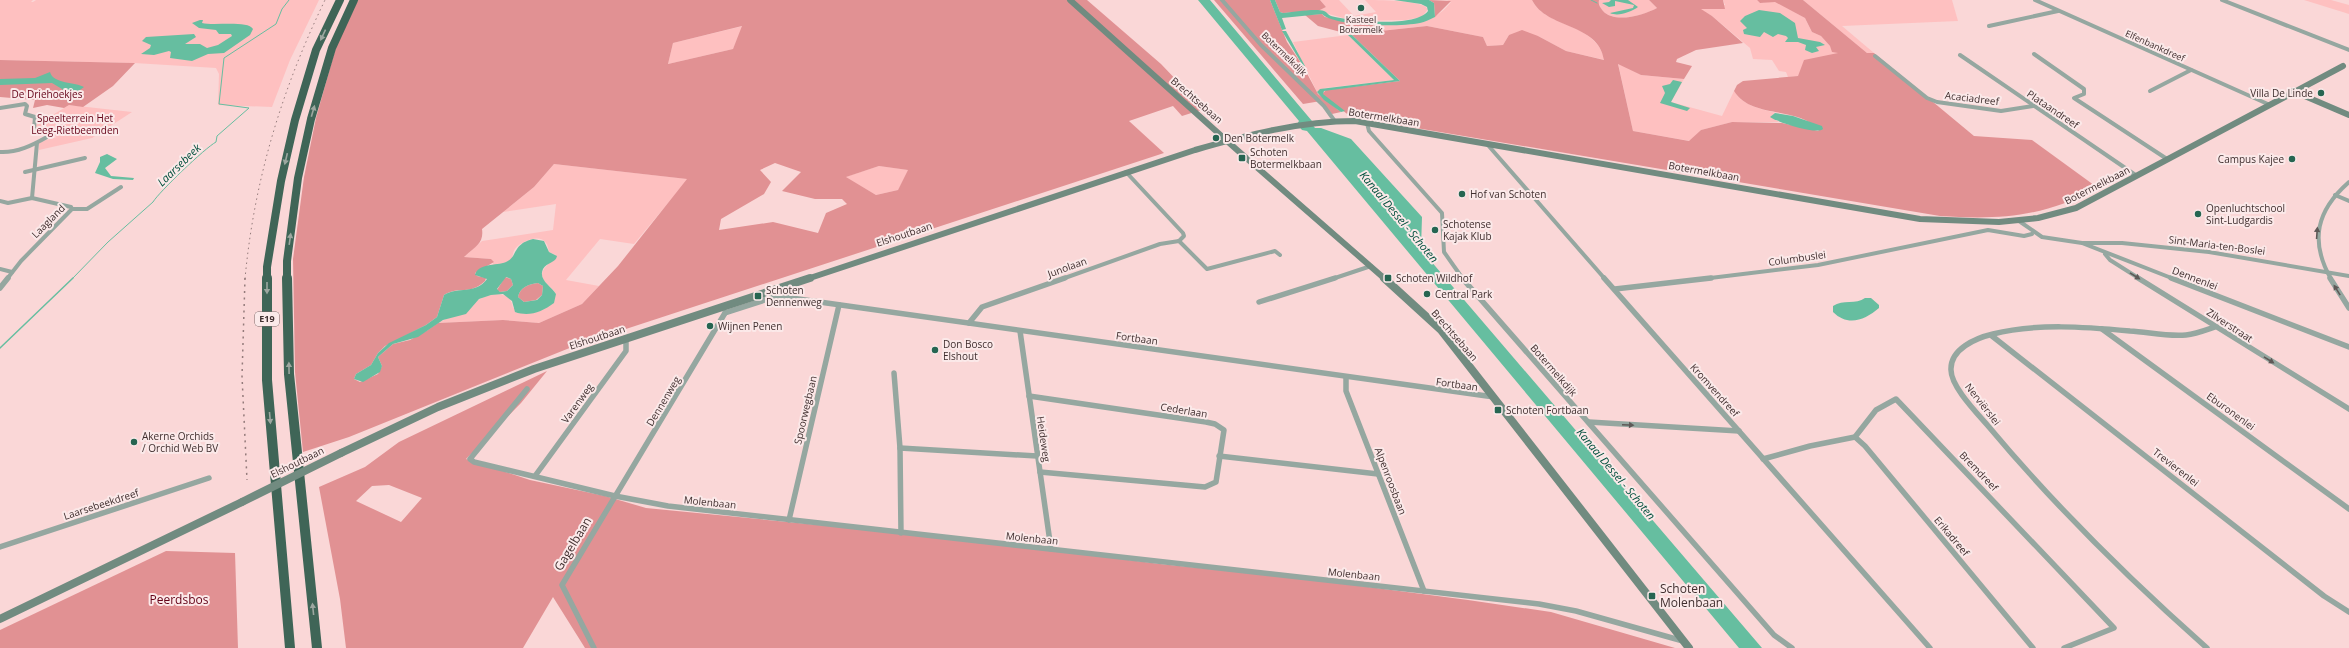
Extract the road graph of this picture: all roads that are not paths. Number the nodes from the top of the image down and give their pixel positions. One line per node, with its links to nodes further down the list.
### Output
1 (340, 0): 92 (highway, E19, one-way to 92)
2 (354, 0): 93 (highway, E19, one-way to 2)
3 (1070, 0): 23 (main road, Brechtsebaan)
4 (1222, 0): 21 (street, Botermelkdijk)
5 (2035, 0): 7 (street, Elfenbankdreef)
6 (2222, 0): 9 (street)
7 (2058, 11): 8 (street); 14 (street, Elfenbankdreef)
8 (1989, 26)
9 (2349, 50)
10 (2034, 54): 28 (street)
11 (1960, 55): 18 (street, Plataandreef)
12 (1875, 56): 18 (street, Acaciadreef)
13 (2349, 63): 16 (main road, Botermelkbaan)
14 (2191, 70): 15 (street); 17 (street, Elfenbankdreef)
15 (2150, 91)
16 (2294, 92): 17 (main road, Botermelkbaan); 20 (main road)
17 (2272, 104): 28 (main road, Botermelkbaan)
18 (2033, 106): 32 (street, Plataandreef)
19 (0, 108): 24 (street)
20 (2349, 115)
21 (1334, 120): 22 (main road, Botermelkbaan); 23 (main road, Botermelkbaan)
22 (1367, 124): 25 (main road, Botermelkbaan); 71 (street, Botermelkdijk)
23 (1227, 140): 31 (main road, Elshoutbaan); 47 (main road, Brechtsebaan)
24 (37, 143): 26 (street); 29 (street)
25 (1487, 144): 40 (main road, Botermelkbaan); 53 (street, Kromvendreef)
26 (0, 152)
27 (85, 158): 29 (street)
28 (2167, 159): 32 (main road, Botermelkbaan)
29 (37, 169): 30 (street); 36 (street)
30 (25, 172)
31 (1126, 172): 43 (street); 57 (main road, Elshoutbaan)
32 (2137, 176): 40 (main road, Botermelkbaan)
33 (2349, 182): 35 (street)
34 (121, 187): 39 (street, Laagland)
35 (2335, 195): 38 (street); 49 (street, one-way to 35)
36 (32, 198): 37 (street); 39 (street)
37 (0, 201)
38 (2349, 201)
39 (72, 210): 50 (street, Laagland)
40 (2019, 221): 42 (street, Dennenlei)
41 (1980, 233): 42 (street, Dennenlei); 53 (street, Columbuslei)
42 (2032, 234): 44 (street, Dennenlei)
43 (1180, 241): 46 (street); 58 (street, Junolaan)
44 (2082, 243): 45 (street, Dennenlei); 49 (street, Sint-Maria-ten-Boslei)
45 (2104, 253): 59 (street, Zilverstraat, one-way to 59); 64 (street, Dennenlei)
46 (1280, 256)
47 (1371, 266): 54 (street); 69 (main road, Brechtsebaan)
48 (0, 269): 50 (street)
49 (2326, 271): 51 (street, Sint-Maria-ten-Boslei); 56 (street, one-way to 49)
50 (12, 272): 52 (street, Laagland)
51 (2349, 276)
52 (0, 288)
53 (1615, 289): 72 (street, Kromvendreef)
54 (1259, 302)
55 (839, 305): 57 (street, Fortbaan); 58 (street, Fortbaan); 84 (street, Spoorwegbaan)
56 (2349, 308)
57 (724, 310): 63 (main road, Elshoutbaan); 82 (street, Dennenweg)
58 (969, 323): 61 (street, Fortbaan)
59 (2215, 326): 60 (street, Nerviërslei); 70 (street, Zilverstraat, one-way to 70)
60 (2102, 329): 62 (street, Nerviërslei); 83 (street, Eburonenlei)
61 (1020, 331): 66 (street, Fortbaan); 68 (street, Heideweg)
62 (1992, 336): 89 (street, Trevierenlei); 100 (street, Nerviërslei)
63 (626, 339): 80 (street, Varenweg); 90 (main road, Elshoutbaan, bridge)
64 (2349, 347)
65 (894, 373): 74 (street)
66 (1346, 377): 69 (street, Fortbaan); 79 (street, Alpenroosbaan)
67 (527, 389): 80 (street, Molenbaan)
68 (1029, 396): 75 (street, Heideweg); 76 (street, Cederlaan)
69 (1494, 397): 91 (main road, Brechtsebaan)
70 (2349, 409)
71 (1589, 422): 72 (street, one-way to 72); 96 (street, Botermelkdijk)
72 (1739, 431): 77 (street, Kromvendreef)
73 (1855, 437): 77 (street); 98 (street, Erikadreef); 99 (street, Bremdreef)
74 (900, 448): 75 (street); 85 (street)
75 (1037, 456): 78 (street, Heideweg)
76 (1219, 456): 78 (street, Cederlaan); 79 (street)
77 (1763, 459): 97 (street, Kromvendreef)
78 (1040, 472): 87 (street, Heideweg)
79 (1378, 474): 88 (street, Alpenroosbaan)
80 (535, 476): 82 (street, Molenbaan)
81 (209, 478): 86 (street, Laarsebeekdreef)
82 (615, 496): 84 (street, Molenbaan); 94 (street, Gagelbaan)
83 (2349, 509)
84 (788, 520): 85 (street, Molenbaan)
85 (901, 533): 87 (street, Molenbaan)
86 (0, 547)
87 (1051, 549): 88 (street, Molenbaan)
88 (1424, 591): 91 (street, Molenbaan)
89 (2349, 612)
90 (0, 619)
91 (1683, 640): 95 (main road, Brechtsebaan)
92 (290, 648)
93 (317, 648)
94 (594, 648)
95 (1689, 648)
96 (1792, 648)
97 (1930, 648)
98 (2034, 648)
99 (2064, 648)
100 (2207, 648)

